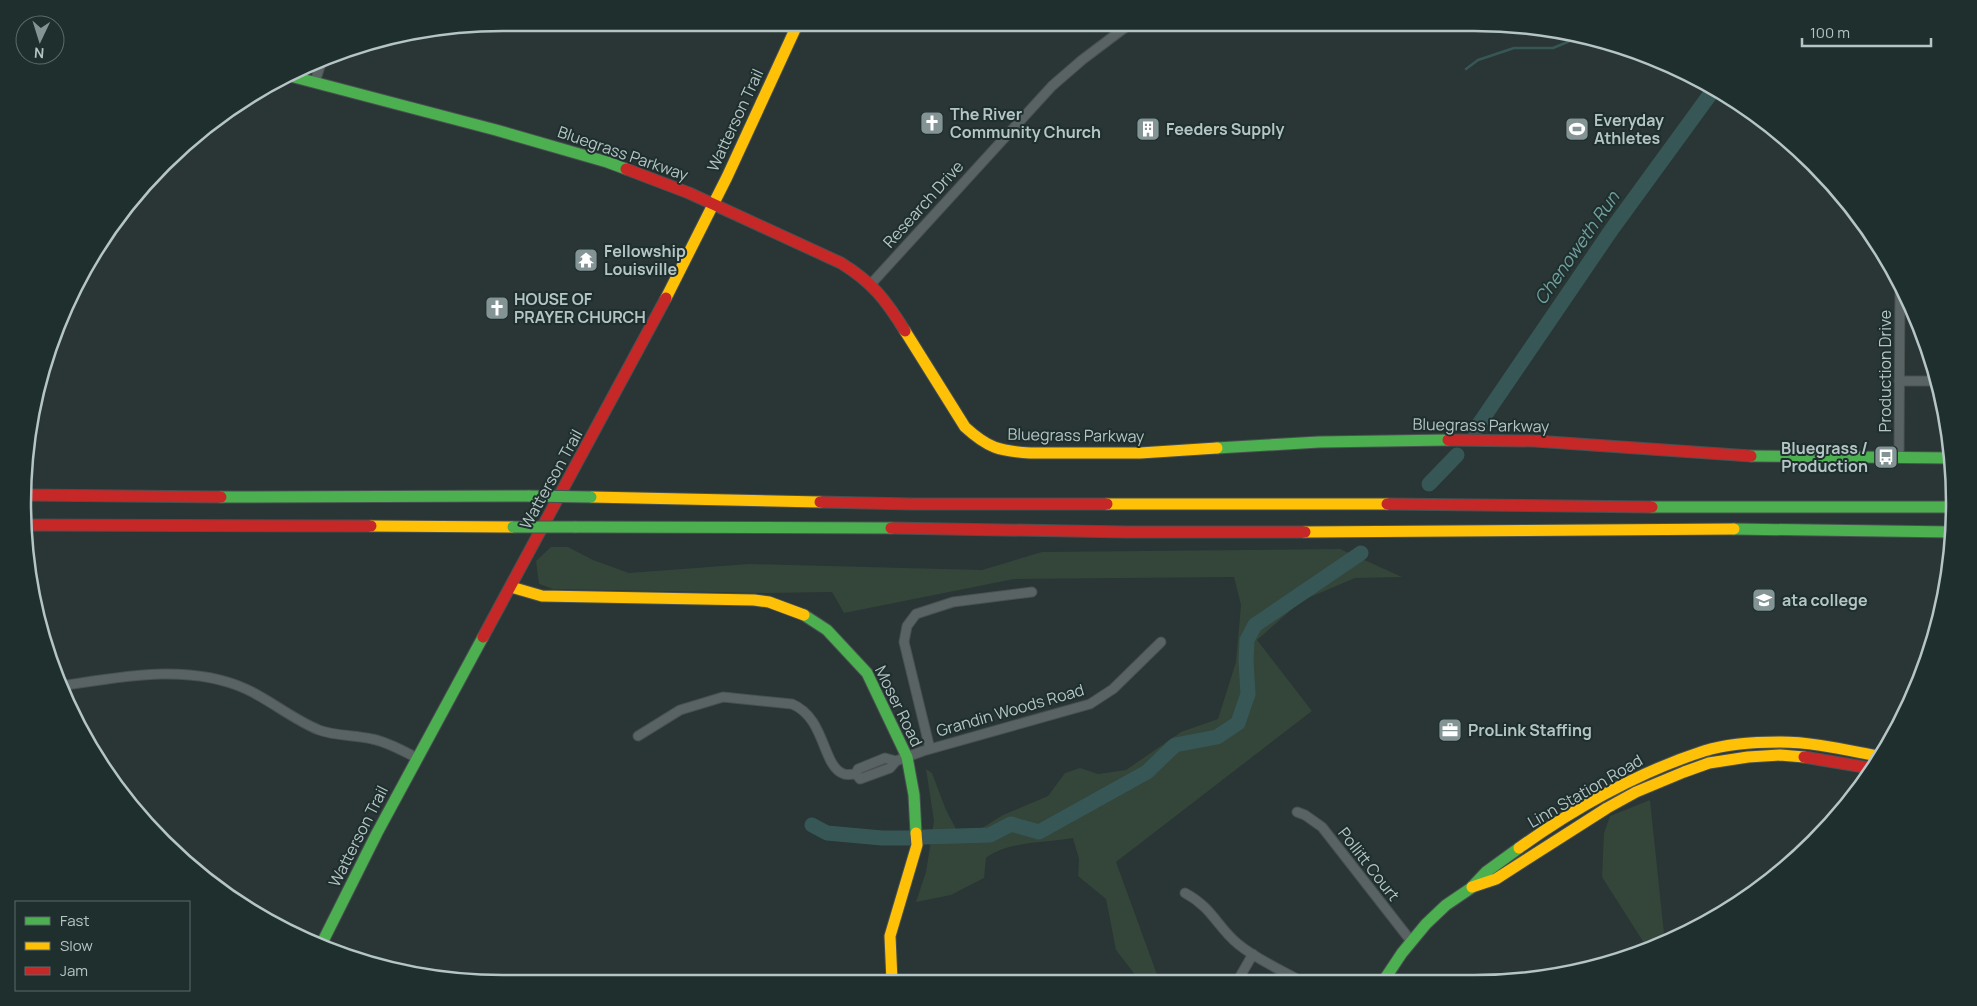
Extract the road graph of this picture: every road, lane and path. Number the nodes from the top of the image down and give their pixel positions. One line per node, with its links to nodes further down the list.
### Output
1 (794, 31): 6 (main road, Watterson Trail)
2 (1120, 31): 7 (street, Research Drive)
3 (319, 69): 5 (street)
4 (298, 78): 5 (main road, Bluegrass Parkway)
5 (315, 82): 6 (main road, Bluegrass Parkway)
6 (713, 205): 7 (main road, Bluegrass Parkway); 19 (main road, Watterson Trail)
7 (871, 284): 11 (main road, Bluegrass Parkway)
8 (1900, 300): 9 (street, Production Drive)
9 (1899, 381): 10 (street); 11 (street, Production Drive)
10 (1930, 381)
11 (1899, 458): 12 (main road, Bluegrass Parkway)
12 (1944, 458)
13 (31, 490): 15 (main road)
14 (31, 495): 15 (main road)
15 (131, 497): 16 (main road, bridge)
16 (1946, 507)
17 (32, 525): 18 (main road, bridge)
18 (1945, 532)
19 (510, 588): 26 (main road, Watterson Trail); 27 (main road, Moser Road)
20 (1032, 592): 24 (street)
21 (1161, 642): 24 (street, Grandin Woods Road)
22 (67, 685): 26 (street)
23 (638, 736): 27 (street, Grandin Woods Road)
24 (930, 749): 27 (street, Grandin Woods Road)
25 (1873, 755): 30 (main road, Linn Station Road)
26 (417, 758): 32 (main road, Watterson Trail)
27 (901, 759): 35 (main road, Moser Road)
28 (1865, 767): 30 (main road, Linn Station Road)
29 (1297, 812): 33 (street, Pollitt Court)
30 (1471, 888): 33 (main road, Linn Station Road)
31 (1185, 893): 34 (street)
32 (324, 940)
33 (1411, 941): 38 (main road, Linn Station Road)
34 (1253, 954): 36 (street); 37 (street)
35 (891, 975)
36 (1241, 975)
37 (1290, 975)
38 (1387, 975)

